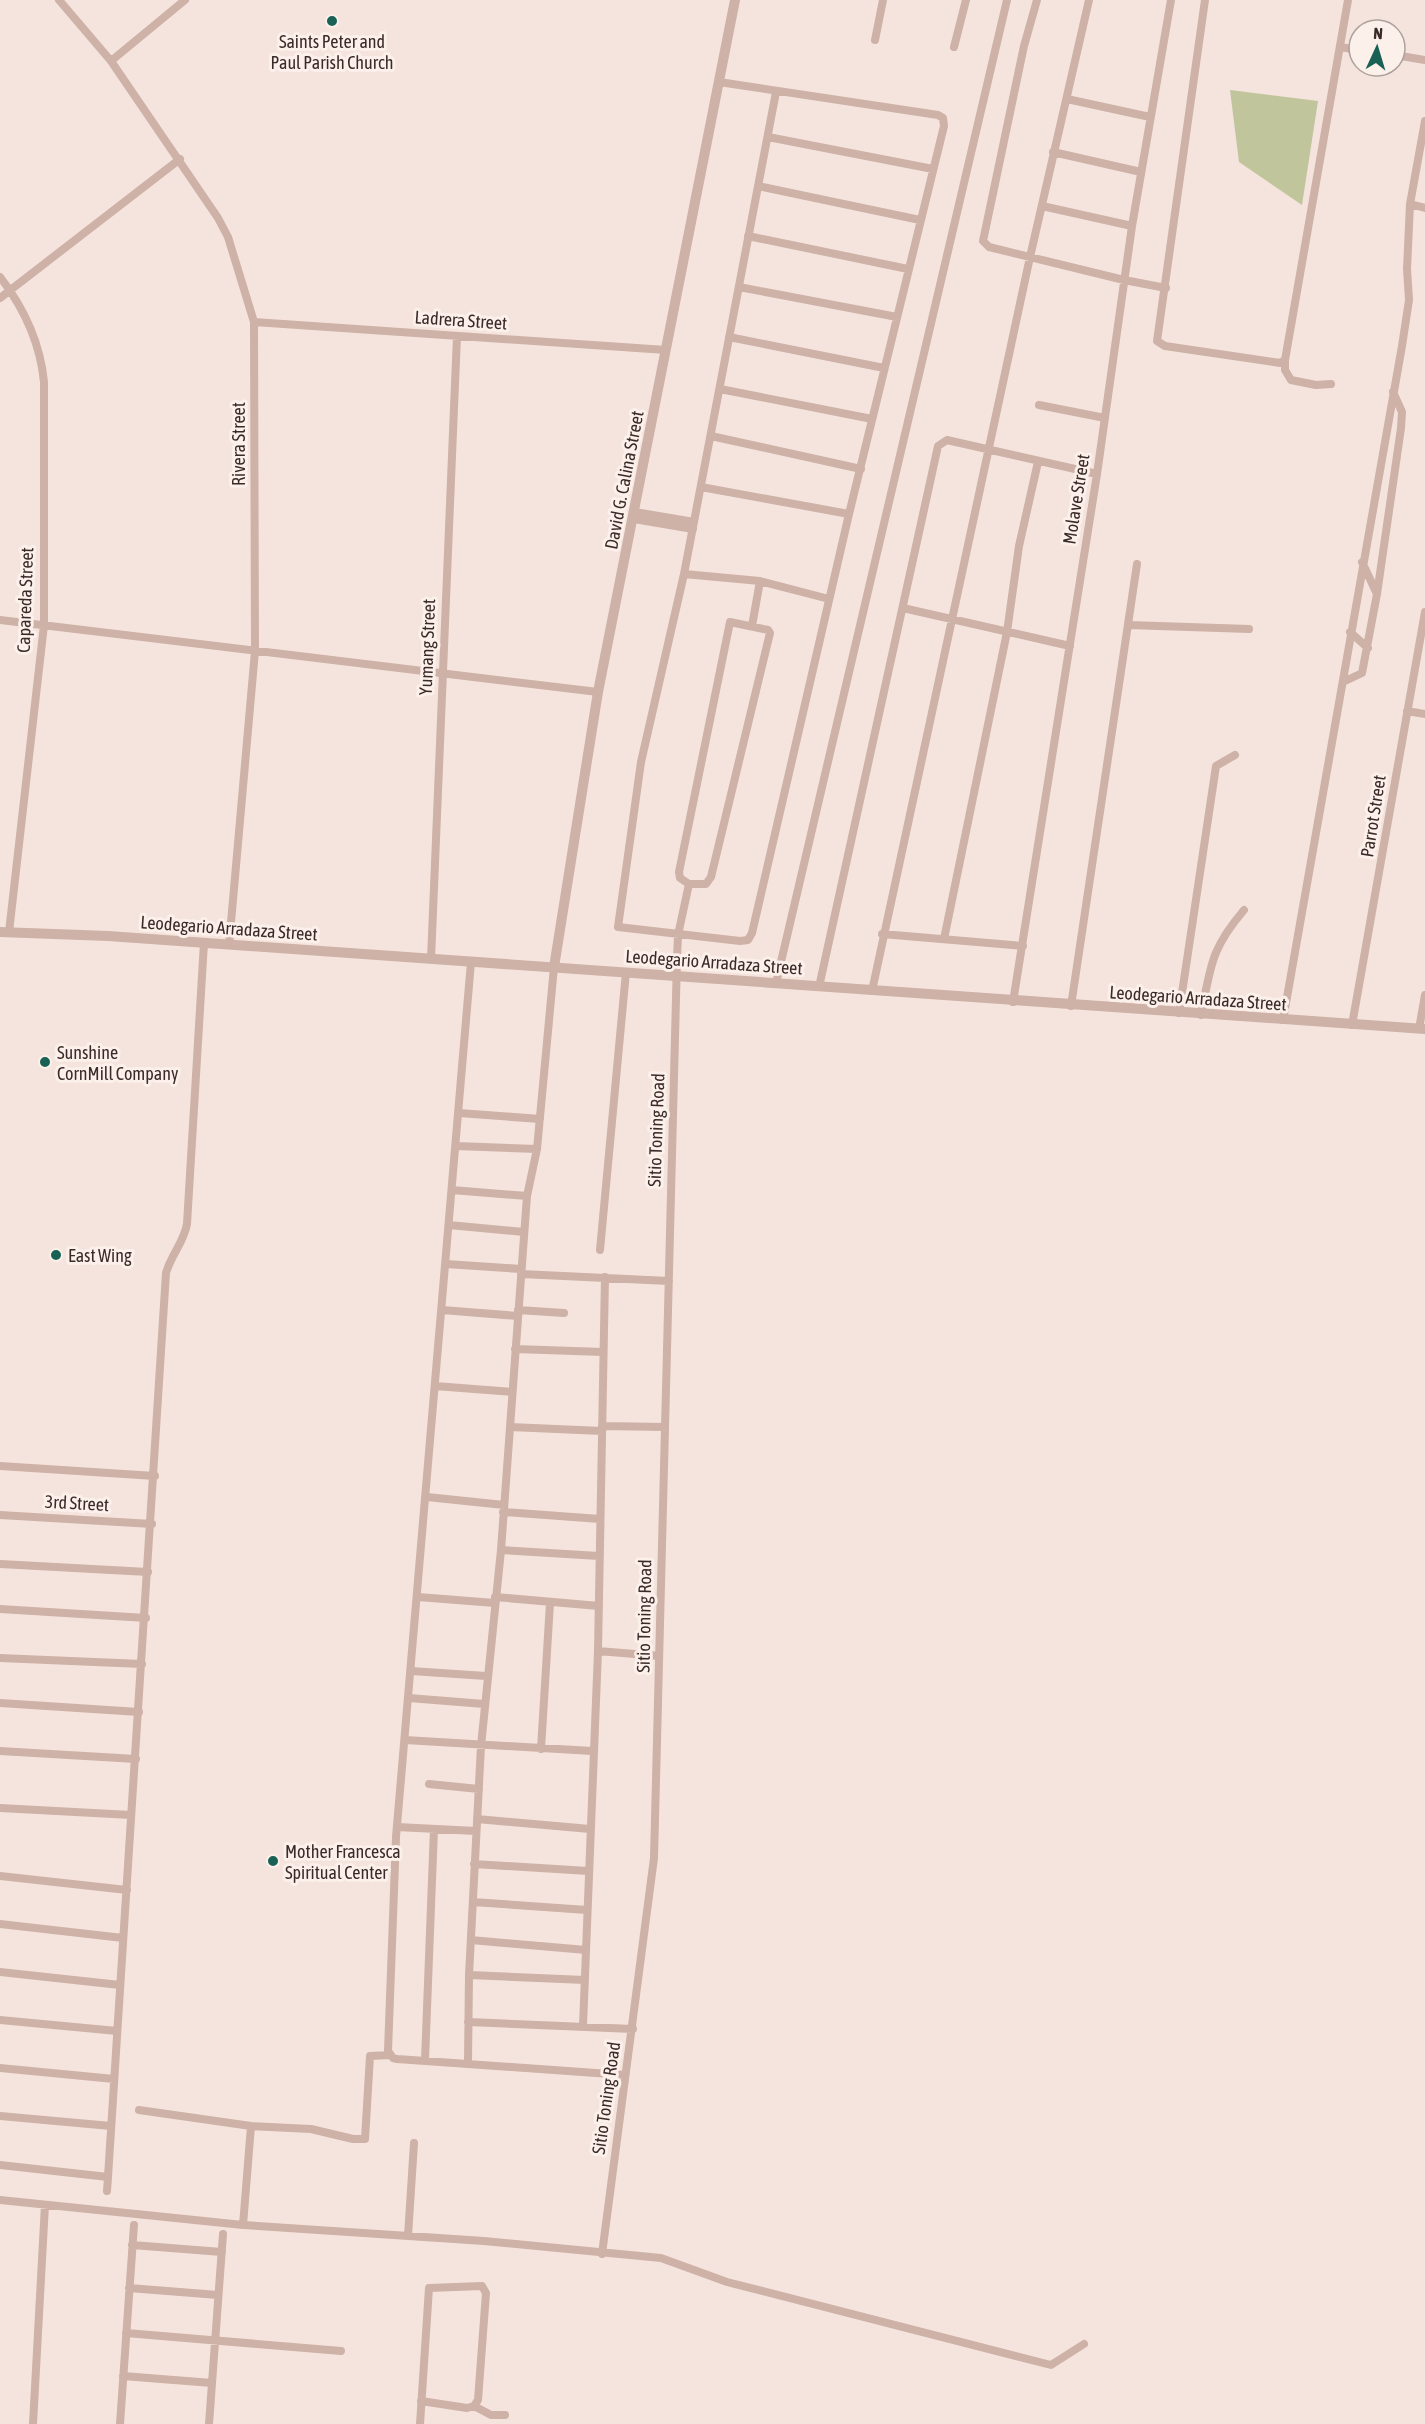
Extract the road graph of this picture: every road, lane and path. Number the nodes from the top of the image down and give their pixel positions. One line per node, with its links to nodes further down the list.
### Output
1 (59, 0): 18 (street, Rivera Street)
2 (185, 0): 18 (street)
3 (735, 0): 19 (street, David G. Calina Street)
4 (883, 0): 12 (street)
5 (966, 0): 13 (street)
6 (1007, 0): 107 (street)
7 (1036, 0): 36 (street)
8 (1089, 0): 21 (street)
9 (1171, 0): 22 (street, Molave Street)
10 (1205, 0): 41 (street)
11 (1348, 0): 14 (street)
12 (875, 40)
13 (954, 46)
14 (1340, 46): 15 (street); 49 (street)
15 (1347, 47)
16 (1407, 57): 17 (street)
17 (1425, 60)
18 (111, 61): 26 (street, Rivera Street)
19 (719, 82): 20 (street); 48 (street, David G. Calina Street)
20 (776, 92): 24 (street); 27 (street)
21 (1067, 99): 22 (street); 25 (street)
22 (1150, 117): 28 (street, Molave Street)
23 (1425, 121): 30 (street)
24 (768, 137): 27 (street); 29 (street)
25 (1053, 152): 28 (street); 31 (street)
26 (180, 159): 42 (street); 45 (street, Rivera Street)
27 (933, 169): 33 (street)
28 (1141, 172): 34 (street, Molave Street)
29 (758, 186): 33 (street); 35 (street)
30 (1410, 204): 32 (street); 53 (street)
31 (1042, 206): 34 (street); 36 (street)
32 (1425, 208)
33 (920, 220): 37 (street)
34 (1132, 226): 39 (street, Molave Street)
35 (748, 236): 37 (street); 40 (street)
36 (1030, 257): 39 (street); 60 (street)
37 (908, 270): 44 (street)
38 (0, 277): 42 (street, Capareda Street)
39 (1124, 280): 41 (street); 56 (street, Molave Street)
40 (739, 287): 44 (street); 47 (street)
41 (1166, 288): 49 (street)
42 (11, 291): 43 (street); 78 (street, Capareda Street)
43 (0, 298)
44 (897, 317): 50 (street)
45 (254, 322): 46 (street, Ladrera Street); 86 (street, Rivera Street)
46 (457, 336): 48 (street, Ladrera Street); 87 (street, Yumang Street)
47 (729, 337): 50 (street); 52 (street)
48 (666, 350): 66 (street, David G. Calina Street)
49 (1286, 360): 51 (street)
50 (885, 369): 58 (street)
51 (1331, 384)
52 (720, 389): 58 (street); 59 (street)
53 (1393, 392): 55 (street); 57 (street)
54 (1039, 405): 56 (street)
55 (1400, 409): 57 (street); 72 (street)
56 (1105, 418): 63 (street, Molave Street)
57 (1388, 418): 68 (street)
58 (872, 419): 62 (street)
59 (711, 436): 62 (street); 64 (street)
60 (988, 450): 61 (street); 74 (street); 77 (street)
61 (1038, 462): 63 (street); 82 (street)
62 (861, 469): 65 (street)
63 (1097, 474): 84 (street, Molave Street)
64 (701, 487): 65 (street); 67 (street)
65 (849, 514): 73 (street)
66 (634, 515): 67 (street); 89 (street, David G. Calina Street)
67 (693, 525): 70 (street)
68 (1362, 562): 72 (street); 83 (street)
69 (1137, 564): 79 (street)
70 (684, 574): 71 (street); 97 (street)
71 (760, 581): 73 (street); 80 (street)
72 (1377, 594): 85 (street)
73 (829, 599): 97 (street)
74 (903, 608): 77 (street); 108 (street)
75 (1425, 612): 90 (street, Parrot Street)
76 (0, 620): 78 (street)
77 (952, 620): 82 (street); 96 (street)
78 (44, 625): 86 (street); 95 (street, Capareda Street)
79 (1128, 625): 81 (street); 112 (street)
80 (752, 626): 93 (street); 93 (street)
81 (1250, 629)
82 (1007, 632): 84 (street); 98 (street)
83 (1350, 633): 85 (street); 88 (street)
84 (1070, 646): 101 (street, Molave Street)
85 (1368, 648): 88 (street)
86 (255, 651): 87 (street); 100 (street, Rivera Street)
87 (442, 674): 89 (street); 102 (street, Yumang Street)
88 (1343, 682): 115 (street)
89 (598, 692): 104 (street, David G. Calina Street)
90 (1407, 711): 91 (street); 116 (street, Parrot Street)
91 (1425, 714)
92 (1235, 755): 113 (street)
93 (689, 884): 97 (street, Sitio Toning Road)
94 (1244, 910): 114 (street)
95 (4, 932): 99 (street, Leodegario Arradaza Street)
96 (882, 934): 98 (street); 109 (street)
97 (678, 935): 106 (street, Sitio Toning Road)
98 (944, 939): 101 (street)
99 (204, 943): 100 (street, Leodegario Arradaza Street); 142 (street)
100 (229, 945): 102 (street, Leodegario Arradaza Street)
101 (1023, 946): 111 (street, Molave Street)
102 (430, 959): 103 (street, Leodegario Arradaza Street)
103 (471, 962): 104 (street, Leodegario Arradaza Street); 118 (street)
104 (554, 967): 105 (street, Leodegario Arradaza Street); 119 (street)
105 (626, 972): 106 (street, Leodegario Arradaza Street); 126 (street)
106 (677, 975): 107 (street, Leodegario Arradaza Street); 130 (street, Sitio Toning Road)
107 (776, 983): 108 (street, Leodegario Arradaza Street)
108 (819, 987): 109 (street, Leodegario Arradaza Street)
109 (872, 991): 111 (street, Leodegario Arradaza Street)
110 (1425, 995): 117 (street)
111 (1014, 1002): 112 (street, Leodegario Arradaza Street)
112 (1071, 1006): 113 (street, Leodegario Arradaza Street)
113 (1179, 1013): 114 (street, Leodegario Arradaza Street)
114 (1202, 1015): 115 (street, Leodegario Arradaza Street)
115 (1283, 1020): 116 (street, Leodegario Arradaza Street)
116 (1352, 1025): 117 (street, Leodegario Arradaza Street)
117 (1422, 1029)
118 (459, 1113): 119 (street); 120 (street)
119 (540, 1119): 121 (street)
120 (456, 1146): 121 (street); 122 (street)
121 (537, 1149): 123 (street)
122 (452, 1190): 123 (street); 124 (street)
123 (527, 1196): 125 (street)
124 (449, 1225): 125 (street); 127 (street)
125 (524, 1232): 128 (street)
126 (600, 1250)
127 (446, 1264): 128 (street); 131 (street)
128 (521, 1271): 129 (street); 132 (street)
129 (605, 1278): 130 (street); 135 (street)
130 (669, 1281): 139 (street, Sitio Toning Road)
131 (442, 1310): 132 (street); 136 (street)
132 (518, 1313): 133 (street); 134 (street)
133 (564, 1313)
134 (515, 1349): 135 (street); 137 (street)
135 (603, 1352): 140 (street)
136 (435, 1386): 137 (street); 143 (street)
137 (512, 1392): 138 (street)
138 (510, 1427): 140 (street); 144 (street)
139 (665, 1427): 140 (street); 159 (street, Sitio Toning Road)
140 (602, 1428): 146 (street)
141 (0, 1466): 142 (street)
142 (155, 1476): 147 (street)
143 (427, 1497): 144 (street); 152 (street)
144 (504, 1509): 146 (street); 148 (street)
145 (0, 1515): 147 (street, 3rd Street)
146 (600, 1519): 149 (street)
147 (152, 1524): 151 (street)
148 (501, 1550): 149 (street); 153 (street)
149 (599, 1557): 155 (street)
150 (0, 1564): 151 (street)
151 (148, 1572): 157 (street)
152 (418, 1597): 153 (street); 162 (street)
153 (495, 1600): 154 (street); 163 (street)
154 (550, 1603): 155 (street); 170 (street)
155 (598, 1606): 158 (street)
156 (0, 1609): 157 (street)
157 (146, 1618): 161 (street)
158 (598, 1651): 159 (street); 172 (street)
159 (659, 1656): 200 (street, Sitio Toning Road)
160 (0, 1658): 161 (street)
161 (142, 1664): 167 (street)
162 (411, 1671): 163 (street); 164 (street)
163 (486, 1676): 166 (street)
164 (409, 1698): 166 (street); 168 (street)
165 (0, 1703): 167 (street)
166 (484, 1704): 169 (street)
167 (139, 1713): 173 (street)
168 (405, 1740): 169 (street); 179 (street)
169 (481, 1746): 170 (street); 175 (street)
170 (541, 1749): 172 (street)
171 (0, 1750): 173 (street)
172 (592, 1751): 180 (street)
173 (136, 1759): 177 (street)
174 (429, 1784): 175 (street)
175 (479, 1789): 178 (street)
176 (0, 1808): 177 (street)
177 (131, 1815): 186 (street)
178 (477, 1819): 180 (street); 182 (street)
179 (397, 1827): 181 (street); 202 (street)
180 (590, 1828): 184 (street)
181 (434, 1829): 182 (street); 203 (street)
182 (476, 1831): 183 (street)
183 (474, 1864): 184 (street); 187 (street)
184 (588, 1871): 188 (street)
185 (0, 1876): 186 (street)
186 (127, 1890): 190 (street)
187 (473, 1902): 188 (street); 191 (street)
188 (587, 1910): 192 (street)
189 (0, 1924): 190 (street)
190 (123, 1938): 196 (street)
191 (471, 1940): 192 (street); 194 (street)
192 (586, 1950): 195 (street)
193 (0, 1972): 196 (street)
194 (469, 1975): 195 (street); 198 (street)
195 (585, 1980): 199 (street)
196 (120, 1985): 201 (street)
197 (0, 2020): 201 (street)
198 (468, 2022): 199 (street); 204 (street)
199 (583, 2026): 200 (street)
200 (633, 2029): 206 (street, Sitio Toning Road)
201 (117, 2031): 207 (street)
202 (390, 2055): 203 (street); 211 (street)
203 (425, 2060): 204 (street)
204 (468, 2063): 206 (street)
205 (0, 2068): 207 (street)
206 (624, 2075): 224 (street, Sitio Toning Road)
207 (114, 2079): 210 (street)
208 (139, 2110): 211 (street)
209 (0, 2116): 210 (street)
210 (111, 2126): 214 (street)
211 (251, 2126): 219 (street)
212 (414, 2143): 221 (street)
213 (0, 2165): 214 (street)
214 (108, 2177): 215 (street)
215 (107, 2191)
216 (0, 2200): 217 (street)
217 (45, 2205): 219 (street); 236 (street)
218 (134, 2225): 222 (street)
219 (243, 2225): 221 (street)
220 (223, 2234): 223 (street)
221 (408, 2236): 224 (street)
222 (132, 2245): 223 (street); 225 (street)
223 (222, 2252): 226 (street)
224 (602, 2254): 229 (street)
225 (129, 2288): 226 (street); 227 (street)
226 (218, 2295): 228 (street)
227 (126, 2333): 228 (street); 231 (street)
228 (215, 2340): 230 (street); 232 (street)
229 (1084, 2344)
230 (340, 2351)
231 (123, 2376): 232 (street); 237 (street)
232 (212, 2383): 238 (street)
233 (421, 2401): 234 (street); 234 (street); 239 (street)
234 (474, 2406): 235 (street)
235 (505, 2415)
236 (33, 2424)
237 (120, 2424)
238 (209, 2424)
239 (420, 2424)

